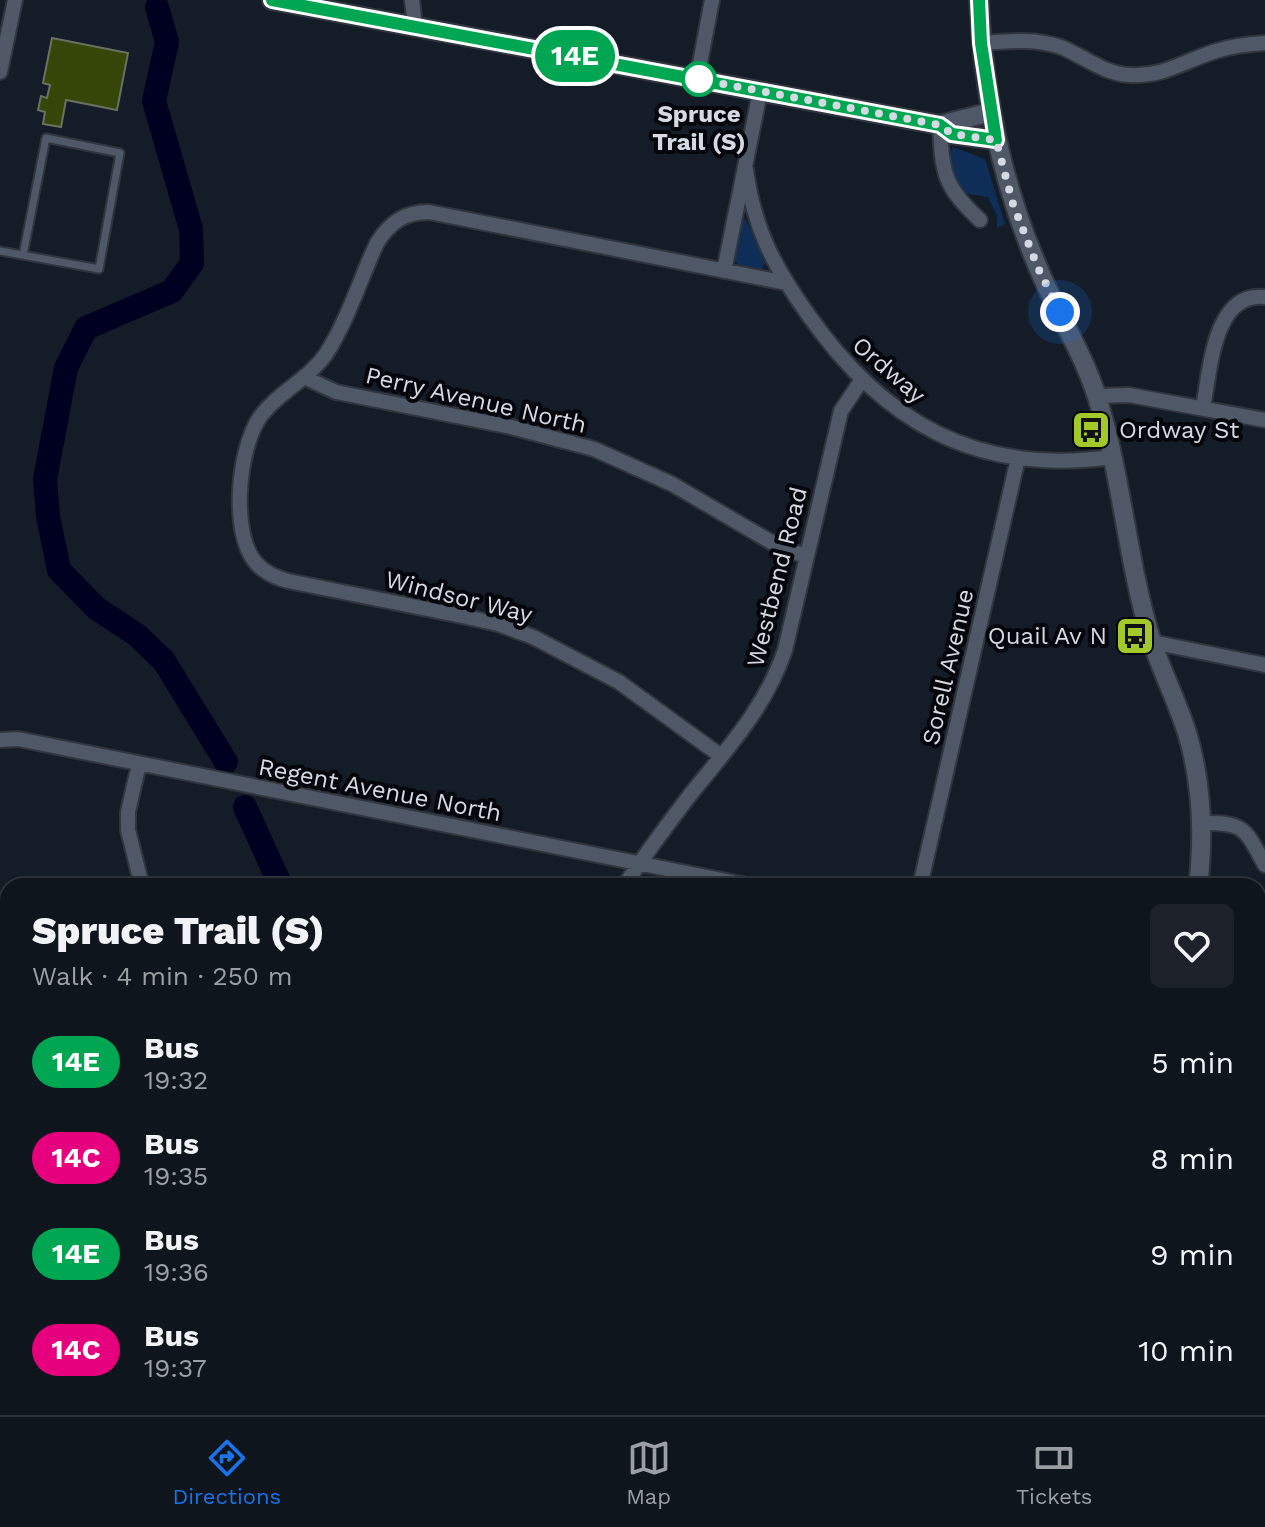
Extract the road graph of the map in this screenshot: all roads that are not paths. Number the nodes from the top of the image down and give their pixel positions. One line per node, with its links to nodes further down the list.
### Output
1 (15, 0): 9 (street)
2 (272, 0): 6 (street)
3 (412, 0): 6 (street)
4 (712, 0): 10 (street)
5 (979, 0): 7 (street)
6 (415, 26): 10 (street)
7 (981, 43): 8 (street); 12 (street)
8 (1265, 43)
9 (0, 72)
10 (697, 79): 11 (street)
11 (760, 92): 13 (street); 15 (street, Ordway)
12 (991, 112): 13 (street); 14 (street)
13 (940, 125): 14 (street); 16 (street)
14 (996, 140): 24 (street)
15 (746, 170): 19 (street, Ordway); 20 (street, Ordway)
16 (980, 220)
17 (0, 251): 18 (lane)
18 (23, 255): 18 (lane)
19 (724, 271): 20 (street); 22 (street)
20 (786, 283): 23 (street, Ordway)
21 (1265, 297): 25 (street)
22 (306, 378): 29 (street, Perry Avenue North); 33 (street, Windsor Way)
23 (861, 381): 28 (street, Ordway); 29 (street, Westbend Road)
24 (1097, 396): 25 (street); 27 (street)
25 (1203, 408): 26 (street)
26 (1265, 420)
27 (1112, 457): 28 (street, Ordway); 30 (street)
28 (1018, 458): 41 (street, Sorell Avenue)
29 (807, 556): 33 (street, Westbend Road)
30 (1152, 642): 31 (street); 35 (street)
31 (1265, 665)
32 (0, 740): 34 (street, Regent Avenue North)
33 (721, 756): 36 (street, Westbend Road)
34 (139, 764): 36 (street, Regent Avenue North); 38 (street)
35 (1202, 823): 37 (street); 42 (street)
36 (639, 864): 39 (street, Westbend Road); 40 (street, Regent Avenue North)
37 (1265, 865)
38 (140, 878)
39 (629, 878)
40 (711, 878)
41 (922, 878)
42 (1199, 878)

